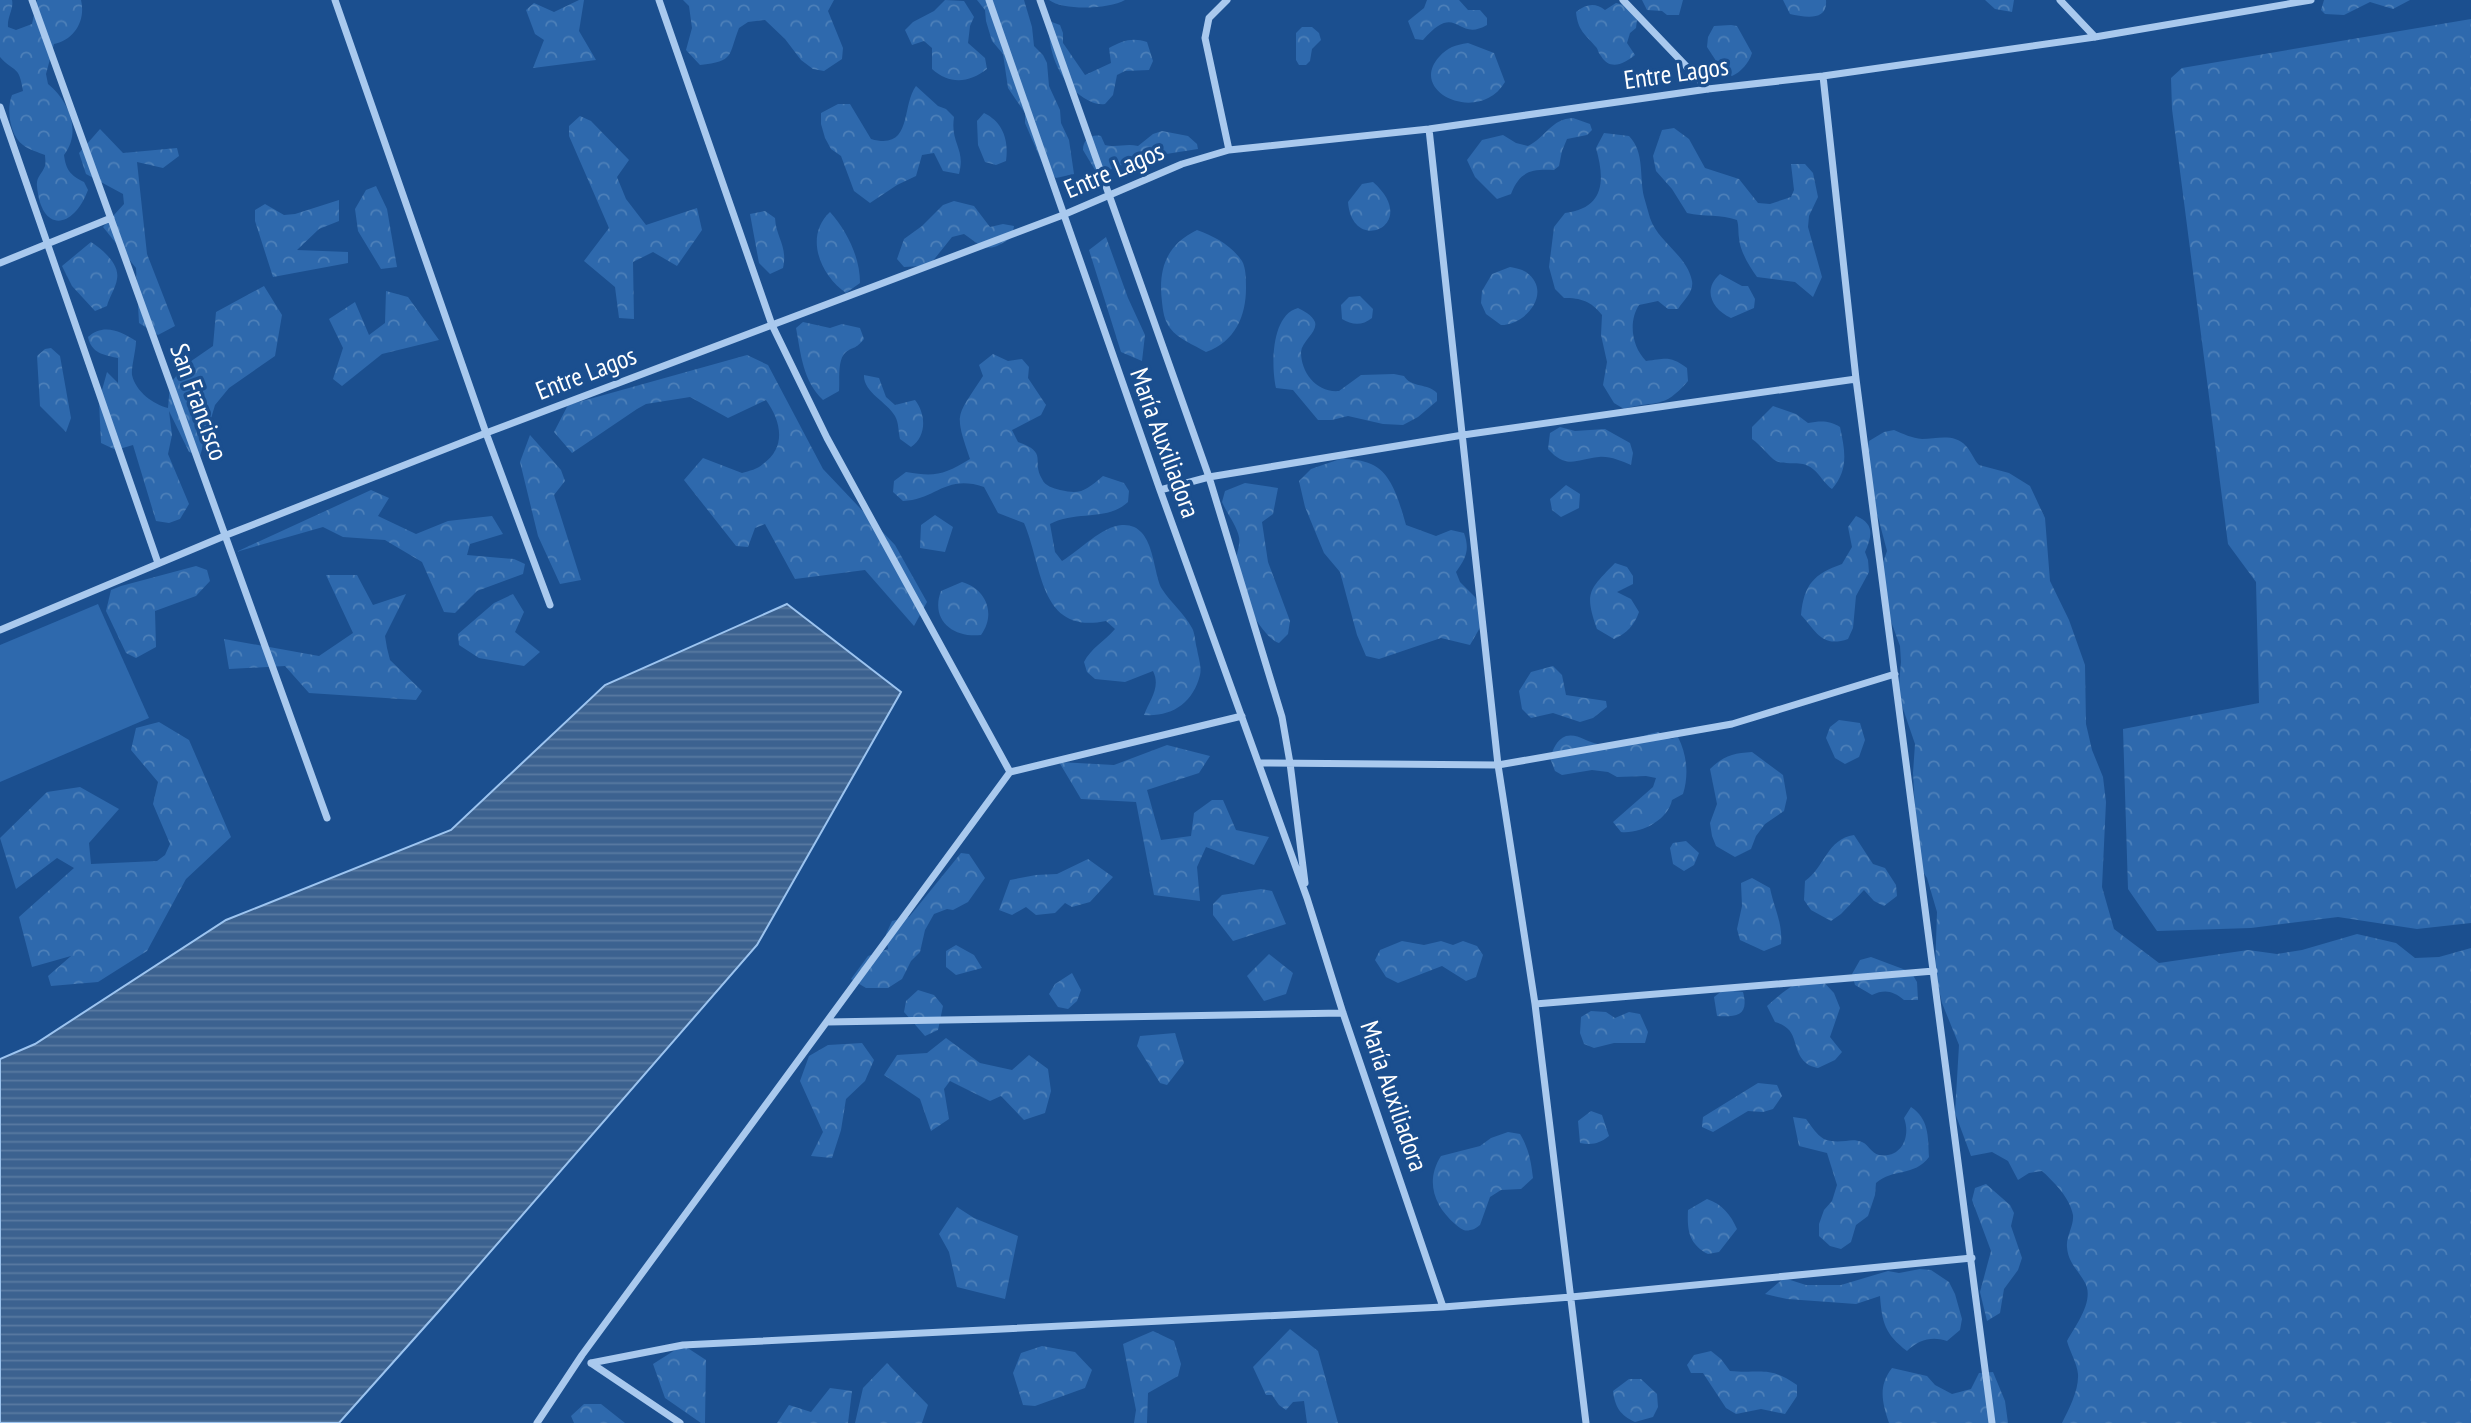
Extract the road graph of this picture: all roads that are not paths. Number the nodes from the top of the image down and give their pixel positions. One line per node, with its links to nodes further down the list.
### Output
1 (32, 0): 19 (street, San Francisco)
2 (335, 0): 24 (street)
3 (659, 0): 22 (street)
4 (989, 0): 18 (street, María Auxiliadora)
5 (1040, 0): 17 (street, María Auxiliadora)
6 (1227, 0): 16 (street)
7 (1623, 0): 13 (street)
8 (2060, 0): 11 (street)
9 (2311, 0): 10 (street, Entre Lagos)
10 (2285, 2): 11 (street, Entre Lagos)
11 (2095, 37): 12 (street, Entre Lagos)
12 (1823, 76): 13 (street, Entre Lagos); 23 (street)
13 (1708, 89): 15 (street, Entre Lagos)
14 (0, 107): 20 (street)
15 (1429, 129): 16 (street, Entre Lagos); 25 (street)
16 (1229, 150): 17 (street, Entre Lagos)
17 (1108, 194): 18 (street, Entre Lagos); 26 (street, María Auxiliadora)
18 (1063, 215): 22 (street, Entre Lagos); 27 (street, María Auxiliadora)
19 (111, 218): 20 (street); 28 (street, San Francisco)
20 (47, 244): 21 (street); 29 (street)
21 (0, 263)
22 (772, 325): 24 (street, Entre Lagos); 37 (street)
23 (1856, 379): 25 (street); 32 (street)
24 (486, 433): 28 (street, Entre Lagos); 30 (street)
25 (1464, 435): 26 (street); 36 (street)
26 (1209, 477): 27 (street); 35 (street, María Auxiliadora)
27 (1160, 490): 33 (street, María Auxiliadora)
28 (226, 537): 29 (street, Entre Lagos); 38 (street, San Francisco)
29 (158, 563): 31 (street, Entre Lagos)
30 (550, 605)
31 (0, 630)
32 (1895, 674): 36 (street); 40 (street)
33 (1242, 716): 34 (street, María Auxiliadora); 37 (street)
34 (1259, 763): 35 (street); 39 (street, María Auxiliadora)
35 (1290, 763): 36 (street); 39 (street, María Auxiliadora)
36 (1498, 765): 41 (street)
37 (1010, 772): 43 (street)
38 (327, 818)
39 (1307, 898): 42 (street, María Auxiliadora)
40 (1934, 971): 41 (street); 44 (street)
41 (1535, 1004): 45 (street)
42 (1343, 1013): 43 (street); 46 (street, María Auxiliadora)
43 (827, 1022): 47 (street)
44 (1972, 1258): 45 (street); 52 (street)
45 (1571, 1297): 46 (street); 51 (street)
46 (1443, 1307): 48 (street)
47 (582, 1355): 48 (street); 49 (street)
48 (591, 1363): 50 (street)
49 (537, 1423)
50 (680, 1423)
51 (1586, 1423)
52 (1992, 1423)

